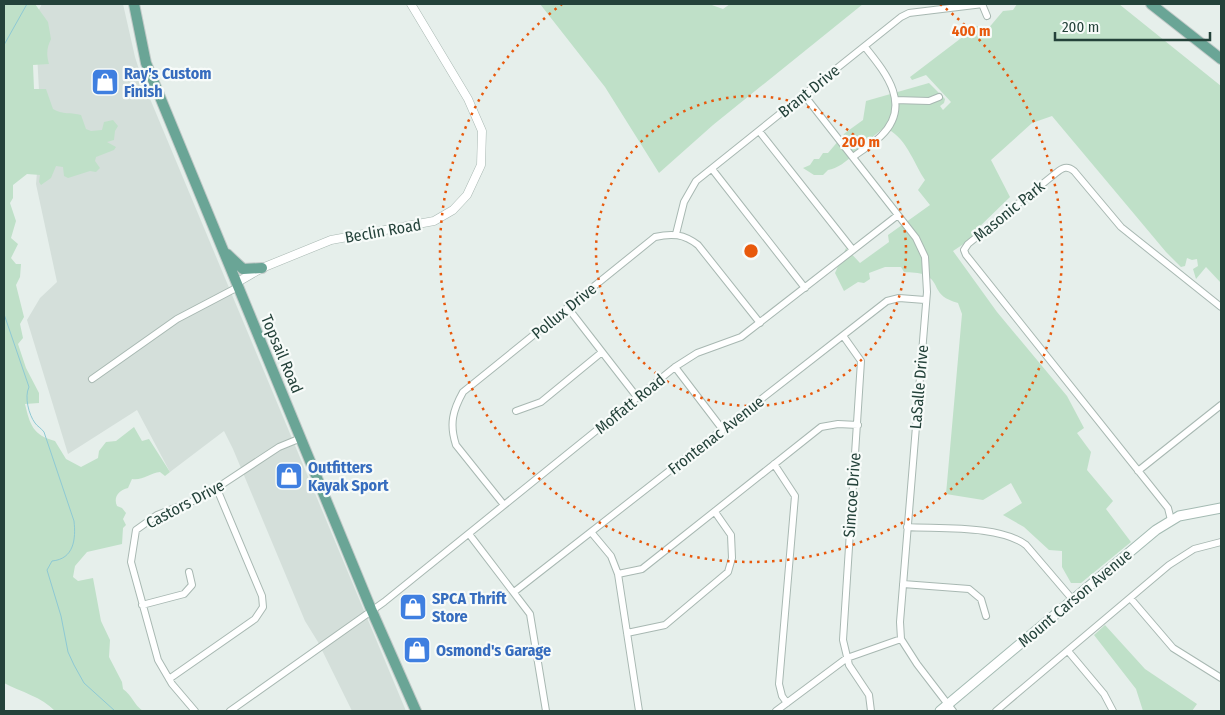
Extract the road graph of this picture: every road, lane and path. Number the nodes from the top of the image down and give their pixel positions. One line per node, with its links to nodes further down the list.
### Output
1 (134, 4): 17 (main road, Topsail Road)
2 (411, 4): 19 (street, Beclin Road)
3 (982, 4): 5 (street, Brant Drive); 6 (street)
4 (1151, 4): 8 (main road)
5 (944, 6): 7 (street, Brant Drive)
6 (987, 16)
7 (864, 47): 9 (street, Brant Drive); 11 (street)
8 (1221, 59)
9 (804, 95): 12 (street, Brant Drive); 13 (street, LaSalle Drive)
10 (939, 97): 11 (street)
11 (895, 100): 13 (street)
12 (759, 131): 14 (street, Brant Drive); 18 (street)
13 (853, 157): 15 (street, LaSalle Drive)
14 (712, 169): 16 (street, Brant Drive); 21 (street)
15 (898, 215): 18 (street, Moffatt Road); 22 (street, LaSalle Drive)
16 (676, 234): 24 (street, Pollux Drive); 25 (street)
17 (223, 248): 19 (main road); 20 (main road, Topsail Road)
18 (853, 250): 21 (street, Moffatt Road)
19 (262, 268): 20 (street, Beclin Road)
20 (236, 285): 29 (street); 35 (main road, Topsail Road)
21 (805, 288): 25 (street, Moffatt Road)
22 (925, 300): 26 (street, Frontenac Avenue); 43 (street, LaSalle Drive)
23 (1221, 307): 37 (street, Masonic Park)
24 (568, 308): 27 (street); 39 (street, Pollux Drive)
25 (760, 323): 28 (street, Moffatt Road)
26 (844, 337): 33 (street, Simcoe Drive); 34 (street, Frontenac Avenue)
27 (602, 352): 30 (street); 32 (street)
28 (675, 367): 30 (street, Moffatt Road); 34 (street)
29 (92, 379)
30 (637, 397): 39 (street, Moffatt Road)
31 (1221, 405): 37 (street)
32 (516, 411)
33 (858, 426): 36 (street); 59 (street, Simcoe Drive)
34 (723, 430): 44 (street, Frontenac Avenue)
35 (300, 438): 38 (street, Castors Drive); 54 (main road, Topsail Road)
36 (774, 464): 41 (street); 62 (street)
37 (1138, 471): 42 (street, Masonic Park)
38 (217, 489): 53 (street, Castors Drive); 61 (street)
39 (504, 505): 45 (street, Moffatt Road)
40 (1221, 508): 42 (main road, Mount Carson Avenue)
41 (714, 512): 48 (street); 56 (street)
42 (1171, 520): 52 (main road, Mount Carson Avenue)
43 (907, 527): 49 (street, LaSalle Drive); 52 (street)
44 (591, 532): 48 (street); 50 (street, Frontenac Avenue)
45 (469, 534): 50 (street); 54 (street, Moffatt Road)
46 (1221, 542): 51 (street)
47 (189, 572): 53 (street)
48 (618, 574): 56 (street)
49 (902, 584): 55 (street); 57 (street, LaSalle Drive)
50 (514, 592): 67 (street)
51 (1131, 598): 58 (street); 60 (street)
52 (1073, 600): 63 (main road, Mount Carson Avenue)
53 (142, 605): 61 (street, Castors Drive)
54 (372, 609): 65 (street, Moffatt Road); 66 (main road, Topsail Road)
55 (986, 616)
56 (627, 633): 68 (street)
57 (901, 639): 59 (street); 63 (street)
58 (1068, 651): 72 (street); 73 (street)
59 (847, 658): 62 (street); 70 (street, Simcoe Drive)
60 (1221, 678)
61 (169, 679): 64 (street, Castors Drive)
62 (787, 703): 69 (street)
63 (951, 708): 71 (main road, Mount Carson Avenue)
64 (195, 711)
65 (230, 711)
66 (416, 711)
67 (546, 711)
68 (639, 711)
69 (776, 711)
70 (871, 711)
71 (940, 711)
72 (996, 711)
73 (1113, 711)

